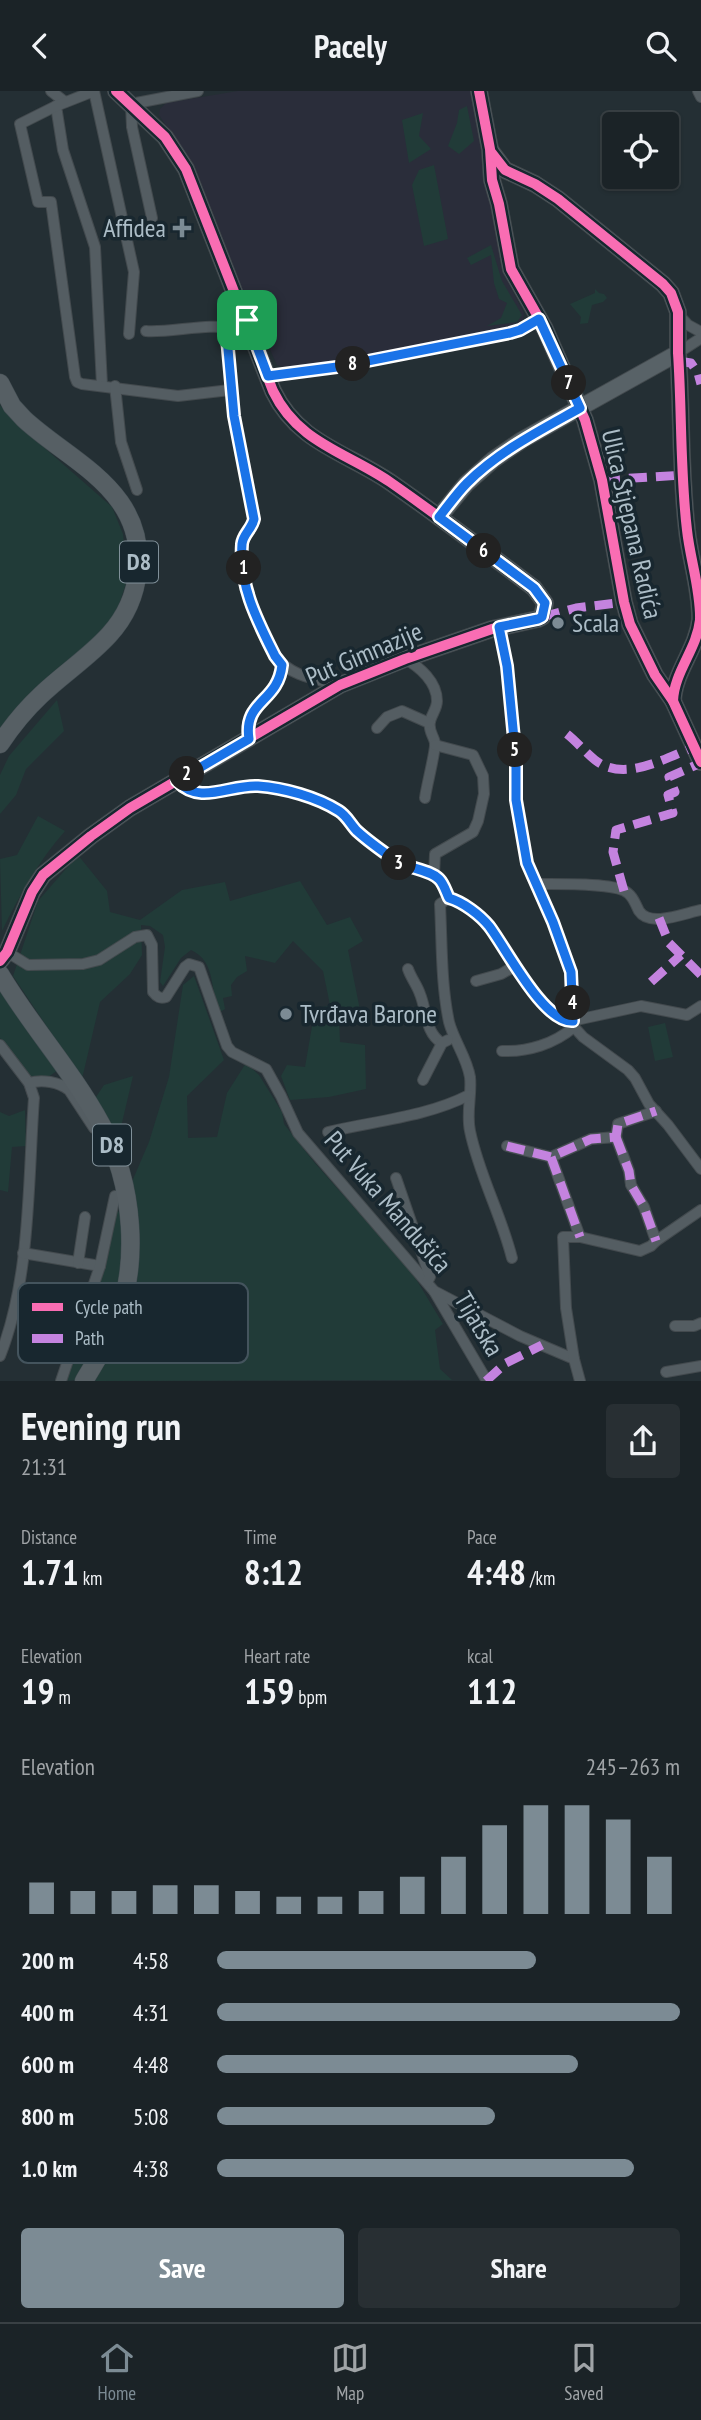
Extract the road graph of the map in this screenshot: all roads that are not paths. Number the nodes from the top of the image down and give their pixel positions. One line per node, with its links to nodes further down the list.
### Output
1 (51, 91): 8 (street)
2 (94, 91): 8 (street); 19 (street)
3 (116, 91): 9 (street)
4 (198, 91): 9 (street)
5 (479, 91): 10 (street, Ulica Stjepana Radića)
6 (698, 91): 7 (street)
7 (701, 97)
8 (60, 104): 24 (street); 24 (street)
9 (131, 104): 13 (street); 16 (street)
10 (489, 149): 11 (street); 12 (street, Ulica Stjepana Radića)
11 (527, 180): 12 (street); 14 (street)
12 (499, 204): 15 (street, Ulica Stjepana Radića)
13 (152, 218)
14 (678, 313): 18 (street); 21 (street)
15 (539, 319): 22 (street); 27 (street, Ulica Stjepana Radića)
16 (239, 325): 17 (street); 22 (street); 26 (street)
17 (146, 331)
18 (701, 332)
19 (129, 334)
20 (701, 338): 21 (street)
21 (678, 353): 27 (street); 33 (street)
22 (268, 376): 29 (street)
23 (0, 383): 40 (main road, D8)
24 (103, 384): 25 (street)
25 (115, 386): 26 (street); 28 (street)
26 (230, 390): 32 (street)
27 (580, 408): 29 (street, Ulica Stjepana Radića); 34 (street, Ulica Stjepana Radića)
28 (137, 490)
29 (439, 517): 30 (street, Put Gimnazije)
30 (499, 627): 31 (street, Put Gimnazije); 46 (street)
31 (405, 659): 35 (street, Put Gimnazije); 37 (street)
32 (282, 665): 35 (street); 39 (street)
33 (679, 672): 34 (street); 36 (street)
34 (656, 677): 36 (street, Ulica Stjepana Radića)
35 (340, 685): 39 (street, Put Gimnazije)
36 (673, 701): 42 (street, Ulica Stjepana Radića)
37 (429, 723): 38 (street); 41 (street)
38 (377, 728)
39 (249, 739): 43 (street, Put Gimnazije)
40 (0, 744)
41 (435, 745): 44 (street); 45 (street)
42 (700, 758)
43 (177, 781): 45 (street); 49 (street, Put Gimnazije)
44 (425, 798)
45 (433, 875): 47 (street)
46 (536, 884): 48 (street); 55 (street)
47 (449, 898): 50 (street); 56 (street)
48 (701, 910)
49 (3, 956): 82 (street, Put Vuka Mandušića)
50 (515, 966): 53 (street); 55 (street)
51 (408, 969): 57 (street)
52 (0, 974): 81 (main road, D8)
53 (476, 981)
54 (701, 1006): 55 (street)
55 (574, 1024): 59 (street); 63 (street)
56 (453, 1038): 57 (street); 62 (street)
57 (442, 1043): 60 (street)
58 (0, 1045): 61 (street)
59 (502, 1051)
60 (423, 1080)
61 (29, 1083): 64 (street); 76 (street)
62 (469, 1095): 65 (street); 77 (street)
63 (656, 1111): 66 (street); 69 (street)
64 (94, 1128)
65 (328, 1132)
66 (616, 1137): 68 (street); 75 (street)
67 (507, 1146): 68 (street)
68 (551, 1157): 74 (street)
69 (701, 1169)
70 (396, 1178): 82 (street)
71 (115, 1196): 79 (street)
72 (701, 1210): 75 (street)
73 (85, 1217): 78 (street)
74 (580, 1237): 75 (street); 86 (street)
75 (656, 1241)
76 (23, 1253): 78 (street); 85 (street)
77 (512, 1258)
78 (78, 1263): 79 (street)
79 (100, 1266): 80 (street)
80 (94, 1283)
81 (126, 1283)
82 (430, 1287): 86 (street, Put Vuka Mandušića); 93 (street, Tijatska)
83 (701, 1323): 84 (street)
84 (675, 1327)
85 (0, 1356)
86 (574, 1359): 94 (street)
87 (67, 1363): 91 (street)
88 (94, 1363): 92 (main road, D8)
89 (701, 1366): 90 (street)
90 (666, 1372)
91 (61, 1381)
92 (84, 1381)
93 (487, 1381)
94 (580, 1381)

